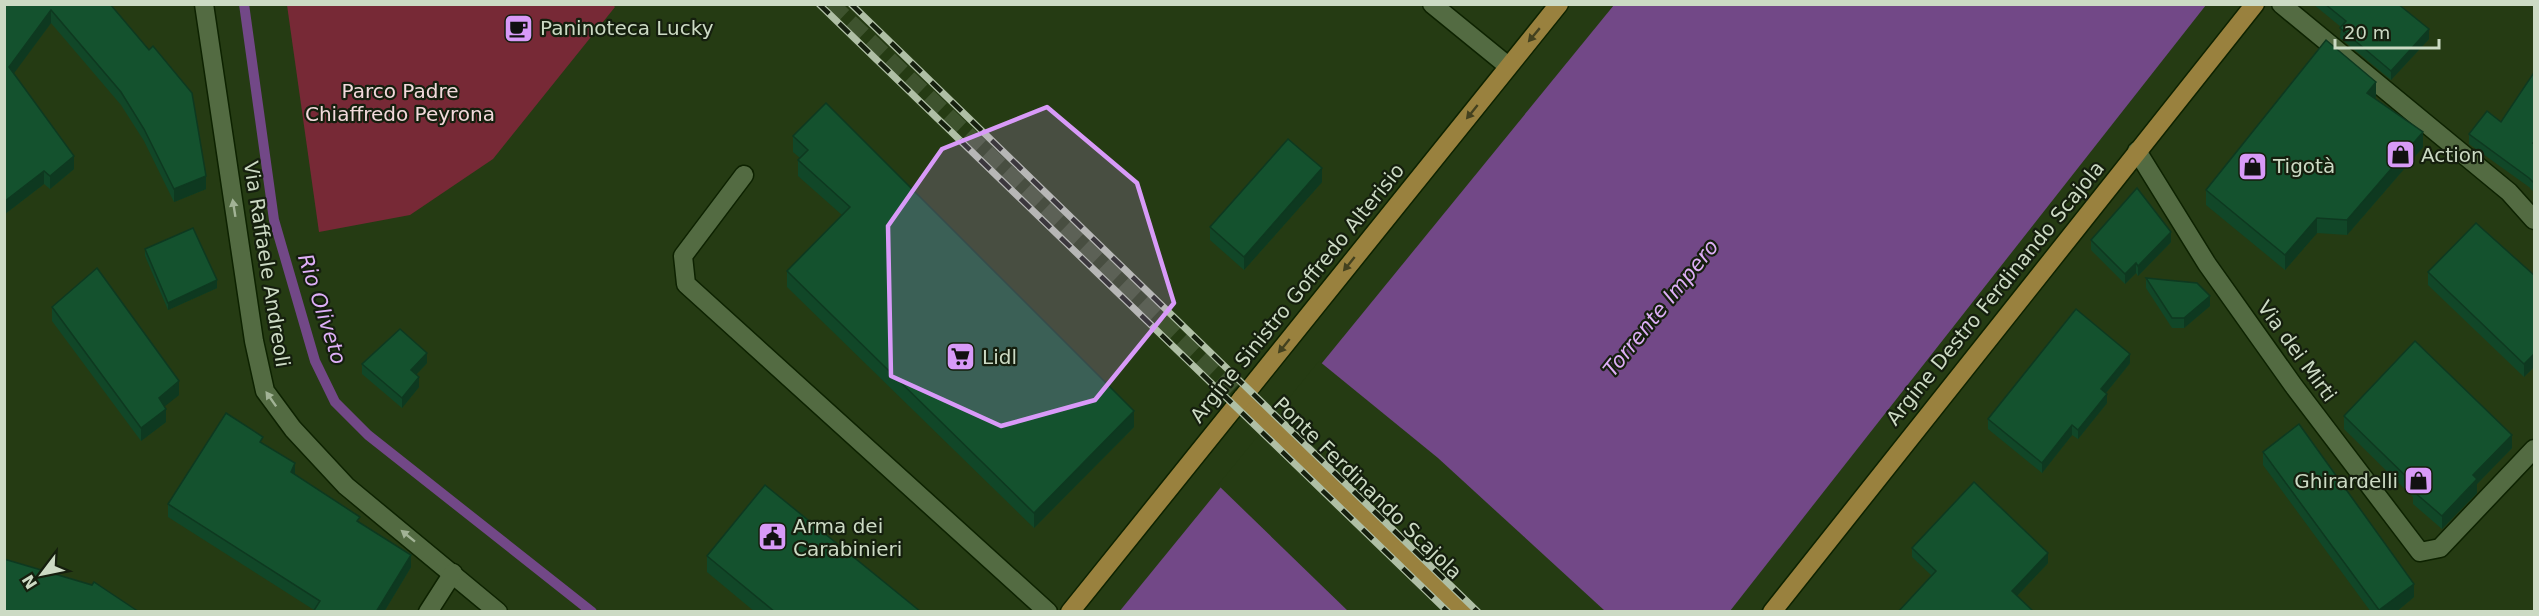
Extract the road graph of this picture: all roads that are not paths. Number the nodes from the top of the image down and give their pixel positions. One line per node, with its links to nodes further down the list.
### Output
1 (204, 4): 12 (street, Via Raffaele Andreoli, one-way to 1)
2 (1432, 4): 6 (street)
3 (1559, 4): 6 (main road, Argine Sinistro Goffredo Alterisio, one-way to 6)
4 (2254, 4): 7 (main road, Argine Destro Ferdinando Scajola)
5 (2281, 4): 9 (street)
6 (1508, 66): 16 (main road, Argine Sinistro Goffredo Alterisio, one-way to 16)
7 (2138, 151): 11 (street, Via dei Mirti); 18 (main road, Argine Destro Ferdinando Scajola)
8 (744, 175): 15 (street)
9 (2535, 220)
10 (1242, 398): 17 (main road, Ponte Ferdinando Scajola)
11 (2535, 449)
12 (453, 573): 13 (street); 14 (street, Via Raffaele Andreoli)
13 (428, 612)
14 (498, 612)
15 (1048, 612)
16 (1070, 612)
17 (1463, 612)
18 (1772, 612)

